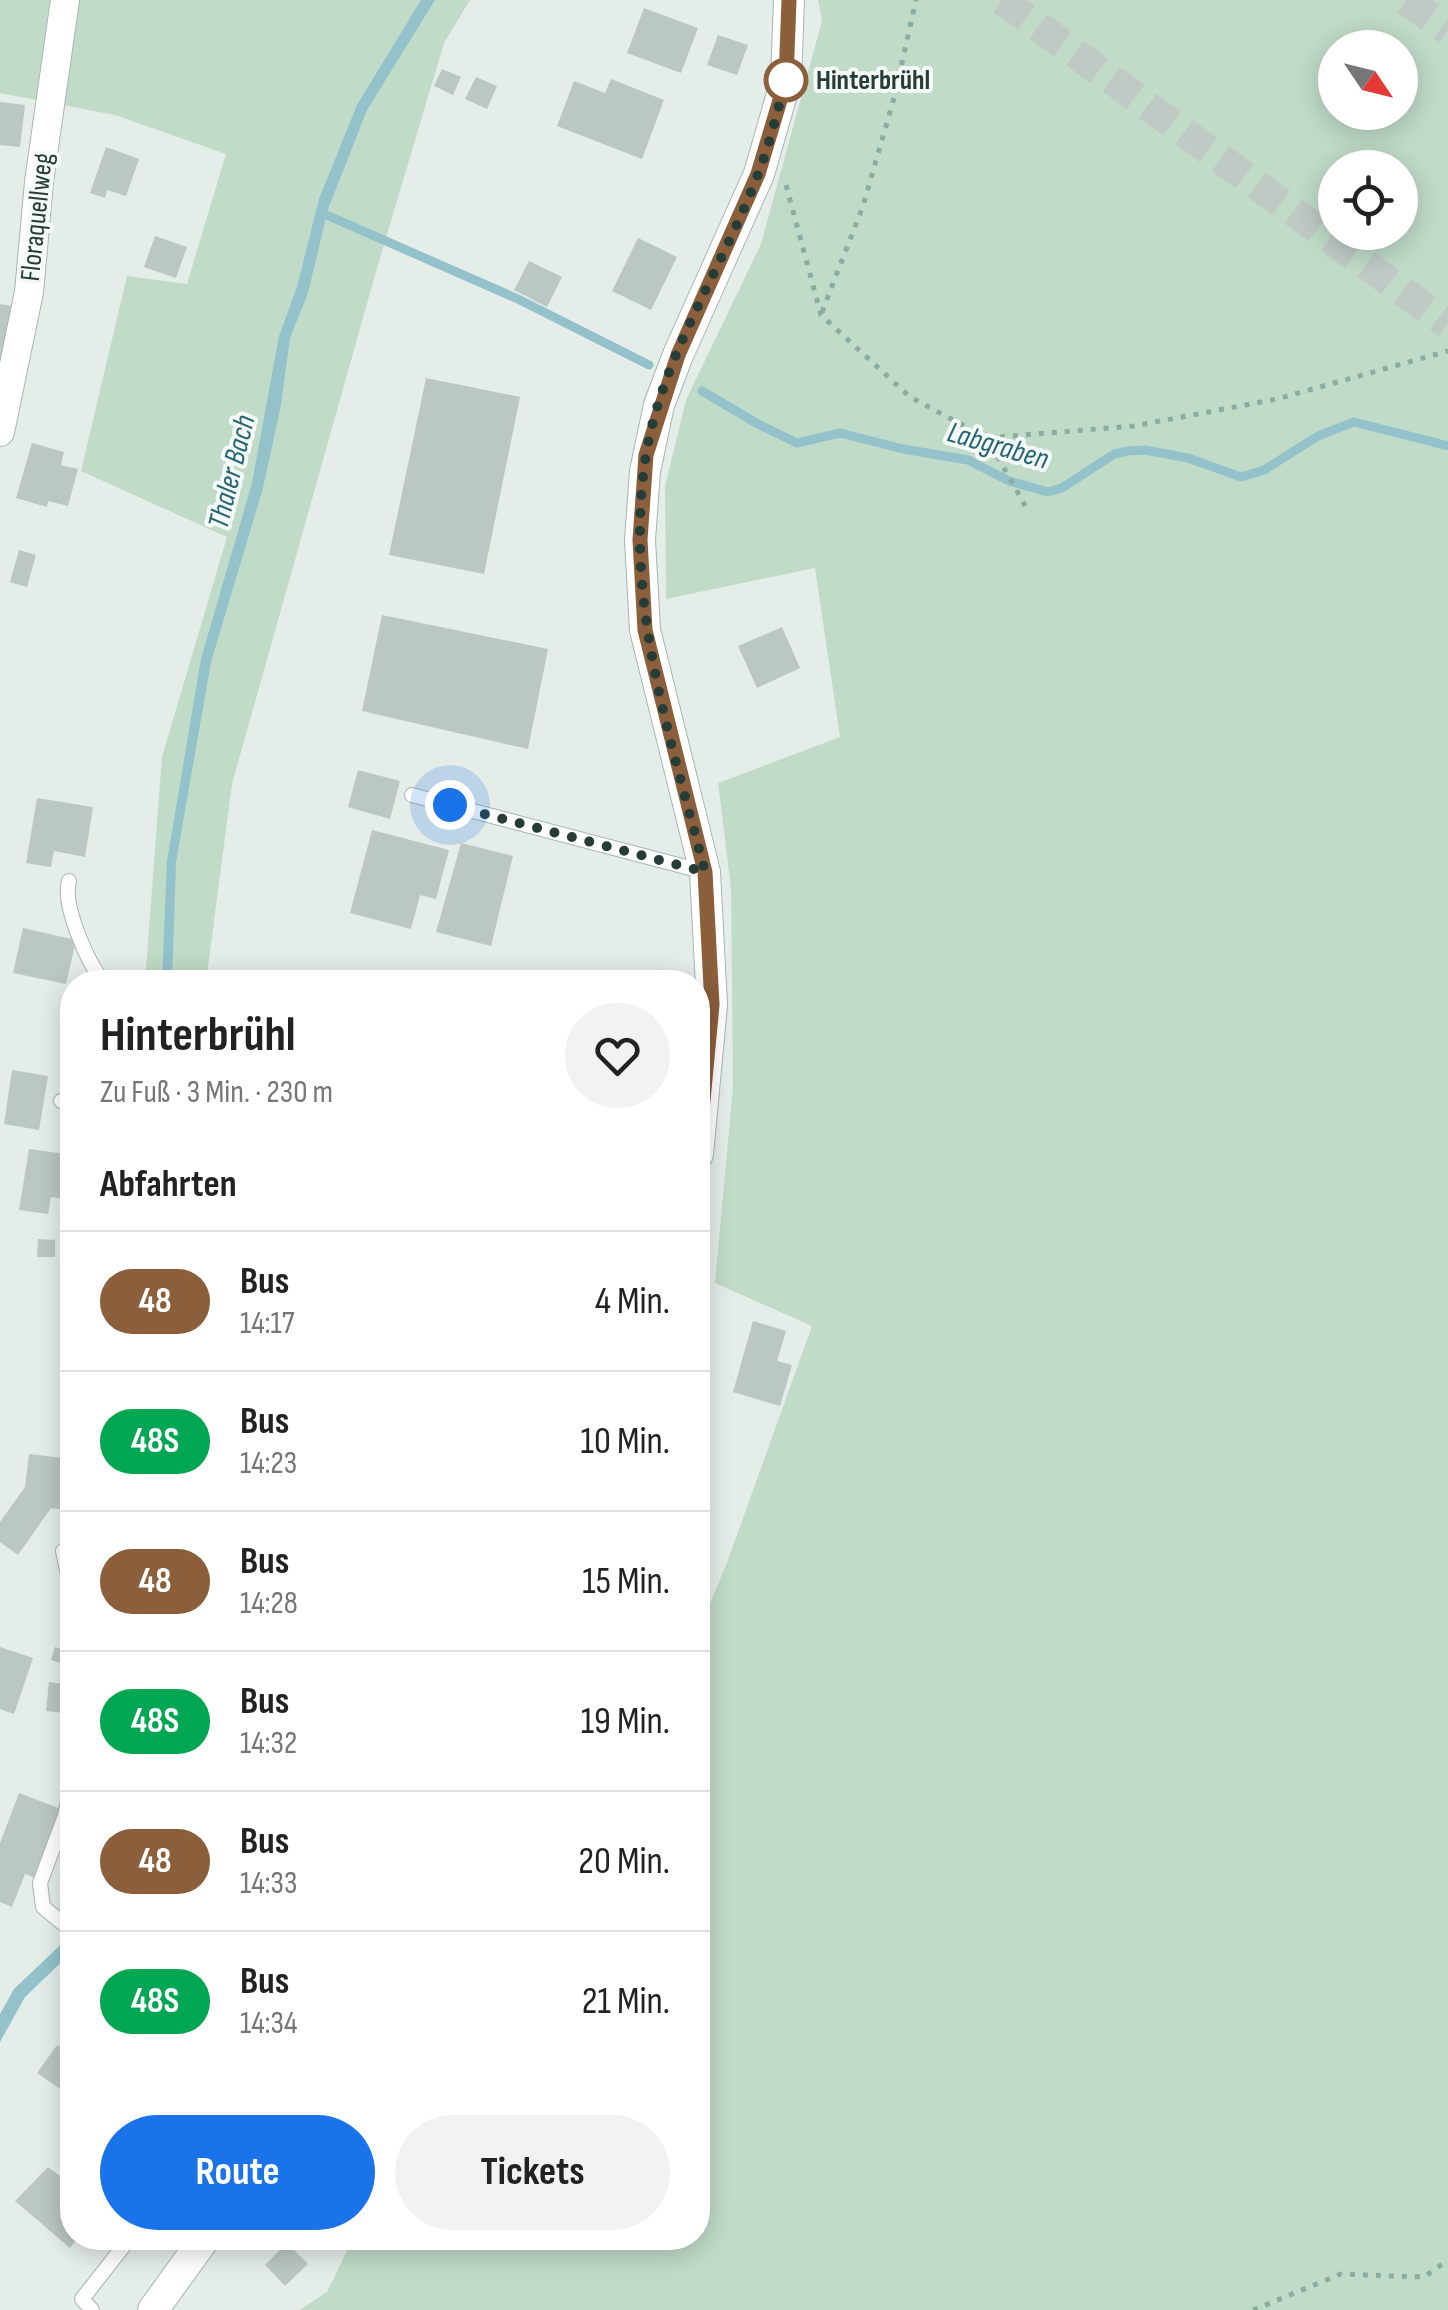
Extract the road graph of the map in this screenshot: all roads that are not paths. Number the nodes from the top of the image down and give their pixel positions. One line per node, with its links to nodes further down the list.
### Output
1 (65, 0): 3 (street, Floraquellweg)
2 (789, 0): 5 (main road)
3 (0, 432)
4 (412, 795): 5 (lane)
5 (705, 872): 8 (main road)
6 (69, 881): 7 (lane)
7 (94, 970)
8 (710, 1026)
9 (60, 1829): 10 (lane)
10 (60, 1921)
11 (120, 2250): 13 (lane)
12 (196, 2250): 14 (main road)
13 (92, 2310)
14 (154, 2310)

